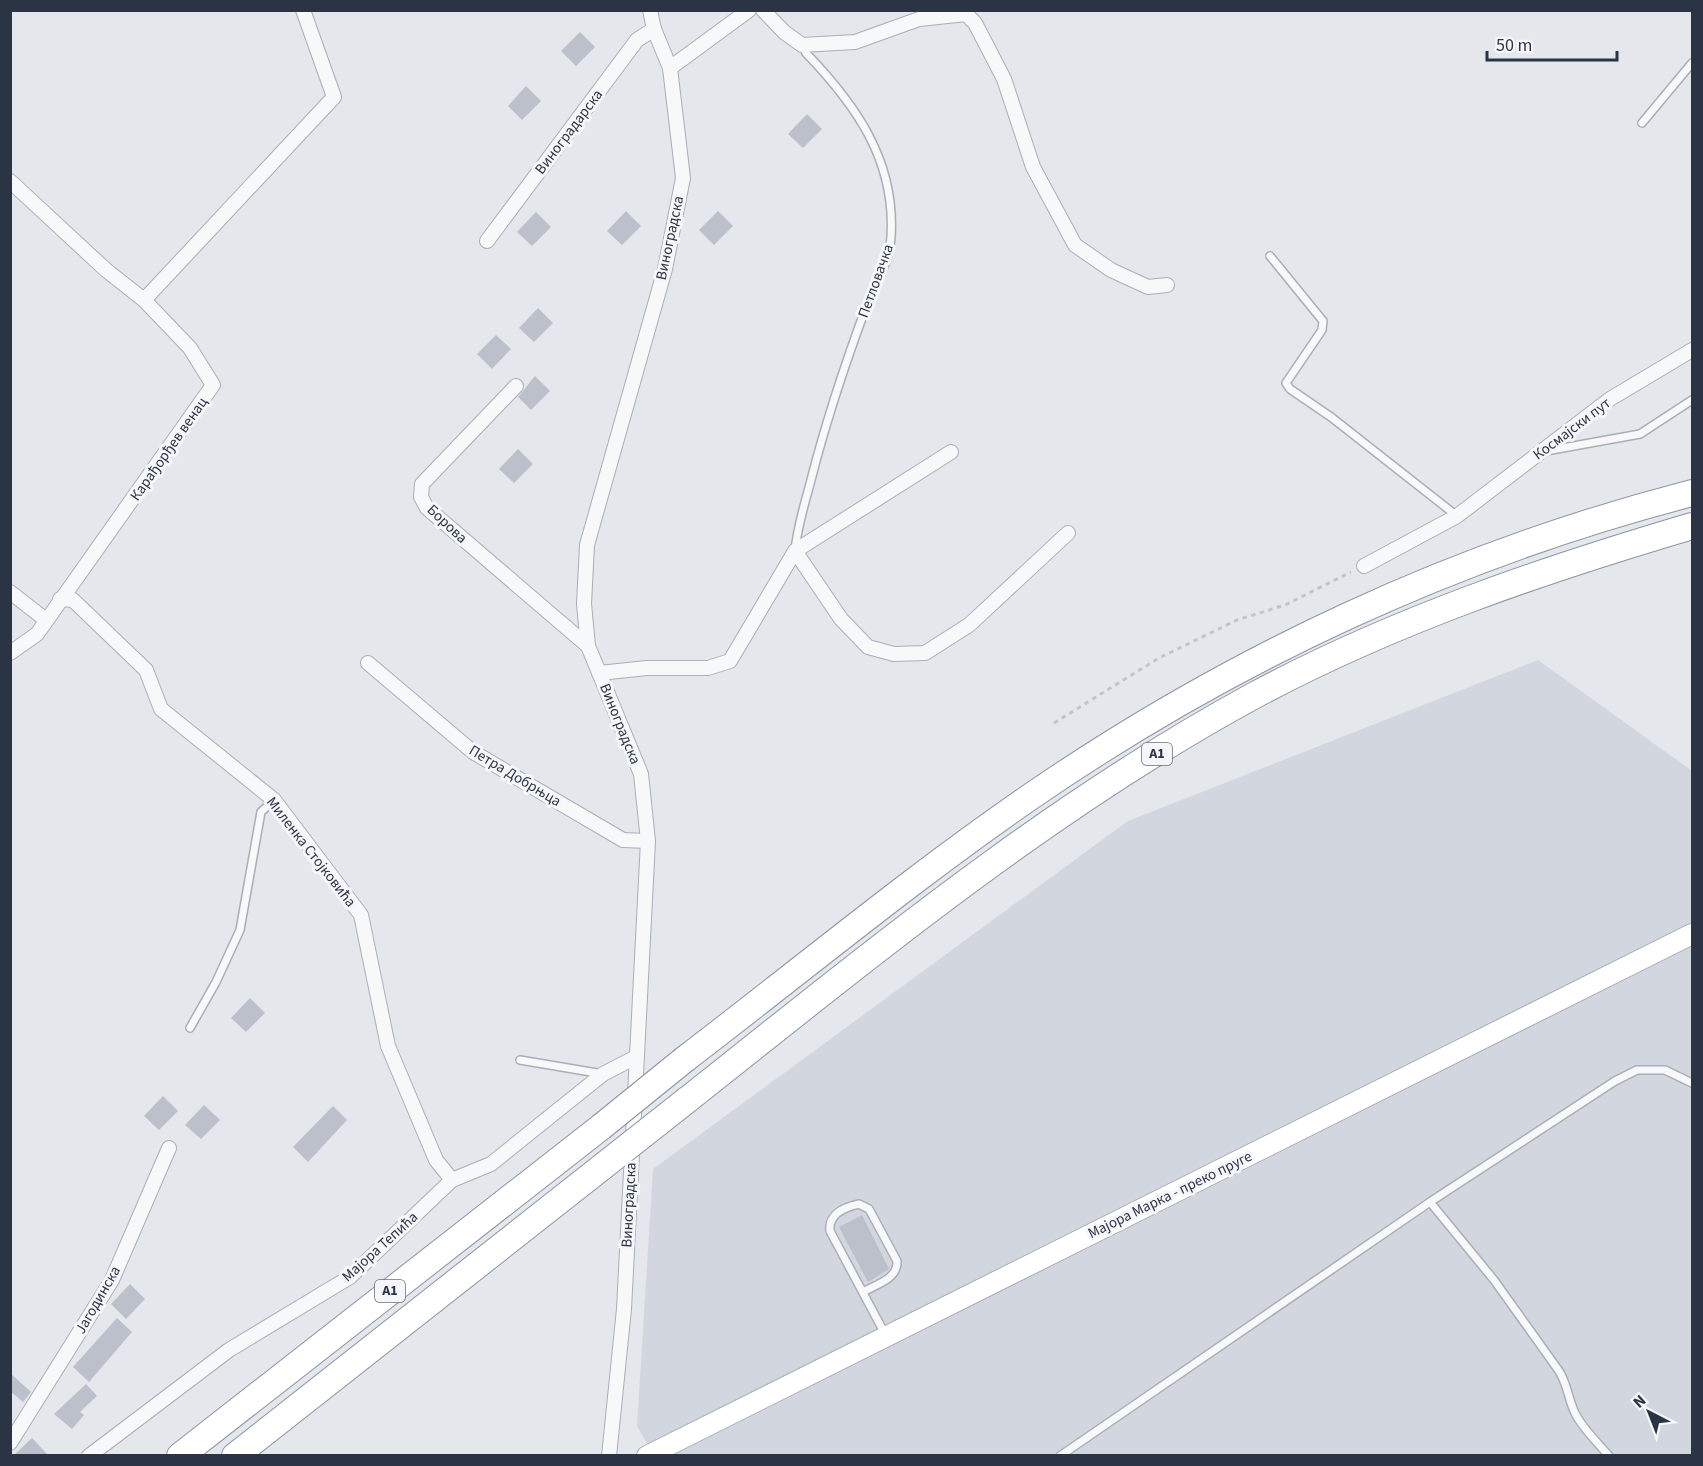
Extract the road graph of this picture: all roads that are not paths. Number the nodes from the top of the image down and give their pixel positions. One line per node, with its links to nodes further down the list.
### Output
1 (303, 10): 14 (street)
2 (650, 10): 5 (street, Виноградска)
3 (749, 10): 8 (street)
4 (763, 10): 6 (street, Петловачка)
5 (654, 29): 8 (street, Виноградска); 11 (street, Виноградарска)
6 (802, 45): 13 (street); 24 (lane, Петловачка)
7 (1692, 63): 9 (lane)
8 (670, 68): 29 (street, Виноградска)
9 (1642, 123)
10 (10, 180): 14 (street, Карађорђев венац)
11 (487, 241)
12 (1270, 256): 21 (lane)
13 (1167, 285)
14 (144, 300): 27 (street, Карађорђев венац)
15 (1692, 350): 19 (street, Космајски пут)
16 (516, 386): 29 (street, Борова)
17 (1692, 400): 19 (lane)
18 (951, 452): 24 (street, Петловачка)
19 (1541, 452): 21 (street, Космајски пут)
20 (1692, 494): 48 (highway, A1, bridge)
21 (1457, 516): 25 (street, Космајски пут)
22 (1692, 526): 49 (highway, A1, bridge)
23 (1068, 533): 24 (street)
24 (795, 551): 32 (street, Петловачка)
25 (1364, 566)
26 (10, 592): 28 (street)
27 (60, 599): 28 (street, Карађорђев венац); 33 (street, Миленка Стојковића)
28 (46, 620): 30 (street, Карађорђев венац)
29 (588, 646): 32 (street, Виноградска)
30 (10, 653)
31 (368, 663): 34 (street, Петра Добрњца)
32 (599, 674): 34 (street, Виноградска)
33 (274, 800): 36 (lane); 42 (street, Миленка Стојковића)
34 (648, 841): 37 (street, Виноградска)
35 (1692, 934): 45 (street, Мајора Марка - преко пруге)
36 (190, 1028)
37 (636, 1057): 39 (street, Мајора Тепића); 50 (street, Виноградска)
38 (520, 1060): 39 (lane)
39 (603, 1074): 42 (street, Мајора Тепића)
40 (1692, 1083): 43 (lane)
41 (169, 1148): 46 (street, Јагодинска)
42 (452, 1180): 47 (street, Мајора Тепића)
43 (1430, 1202): 52 (lane); 53 (lane)
44 (863, 1292): 44 (lane); 45 (lane)
45 (886, 1336): 51 (street, Мајора Марка - преко пруге)
46 (10, 1443)
47 (89, 1455)
48 (180, 1455)
49 (236, 1455)
50 (609, 1455)
51 (647, 1455)
52 (1060, 1455)
53 (1609, 1455)

